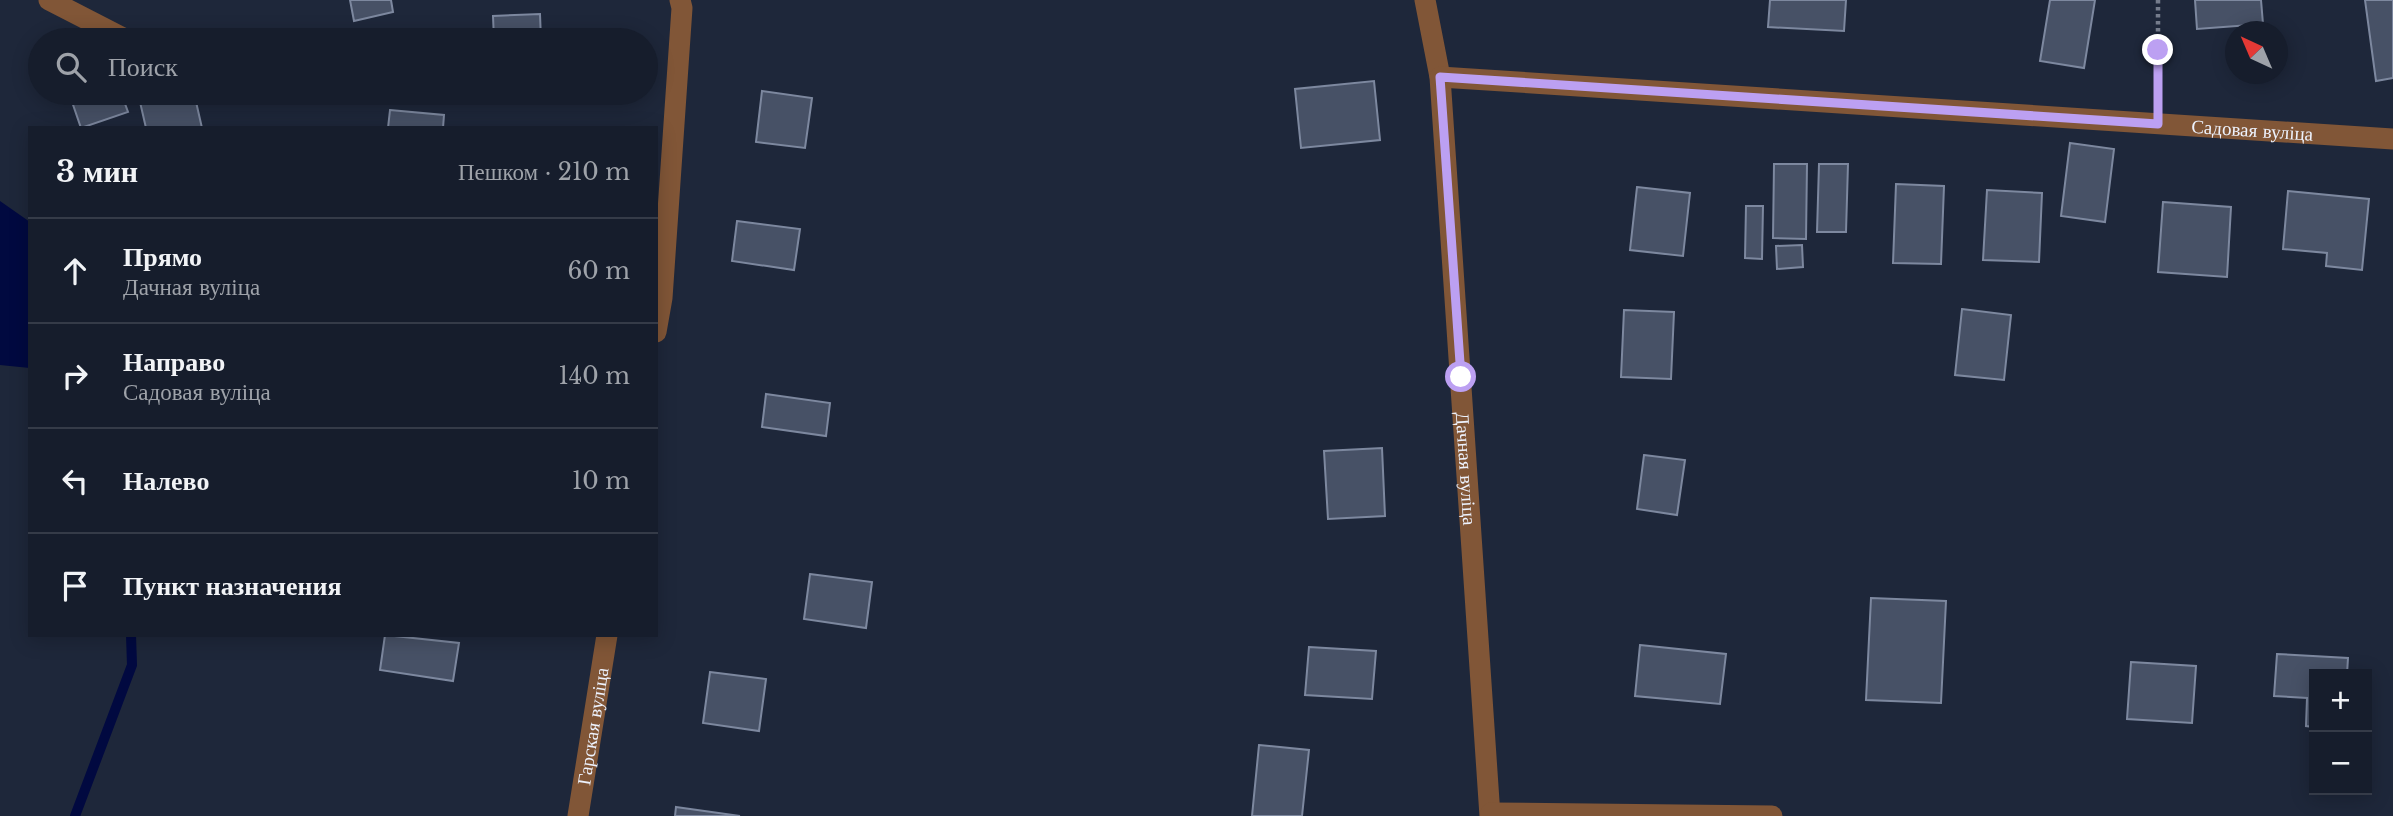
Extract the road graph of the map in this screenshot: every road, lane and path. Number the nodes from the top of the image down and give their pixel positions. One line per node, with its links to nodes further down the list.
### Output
1 (49, 0): 5 (street)
2 (680, 0): 9 (street)
3 (1424, 0): 6 (street, Дачная вуліца)
4 (2158, 0): 7 (path)
5 (104, 28)
6 (1440, 77): 7 (street, Садовая вуліца); 11 (street, Дачная вуліца)
7 (2158, 124): 8 (street, Садовая вуліца)
8 (2393, 139)
9 (658, 315)
10 (607, 637): 12 (street, Гарская вуліца)
11 (1491, 815): 13 (street)
12 (578, 816)
13 (1772, 816)

